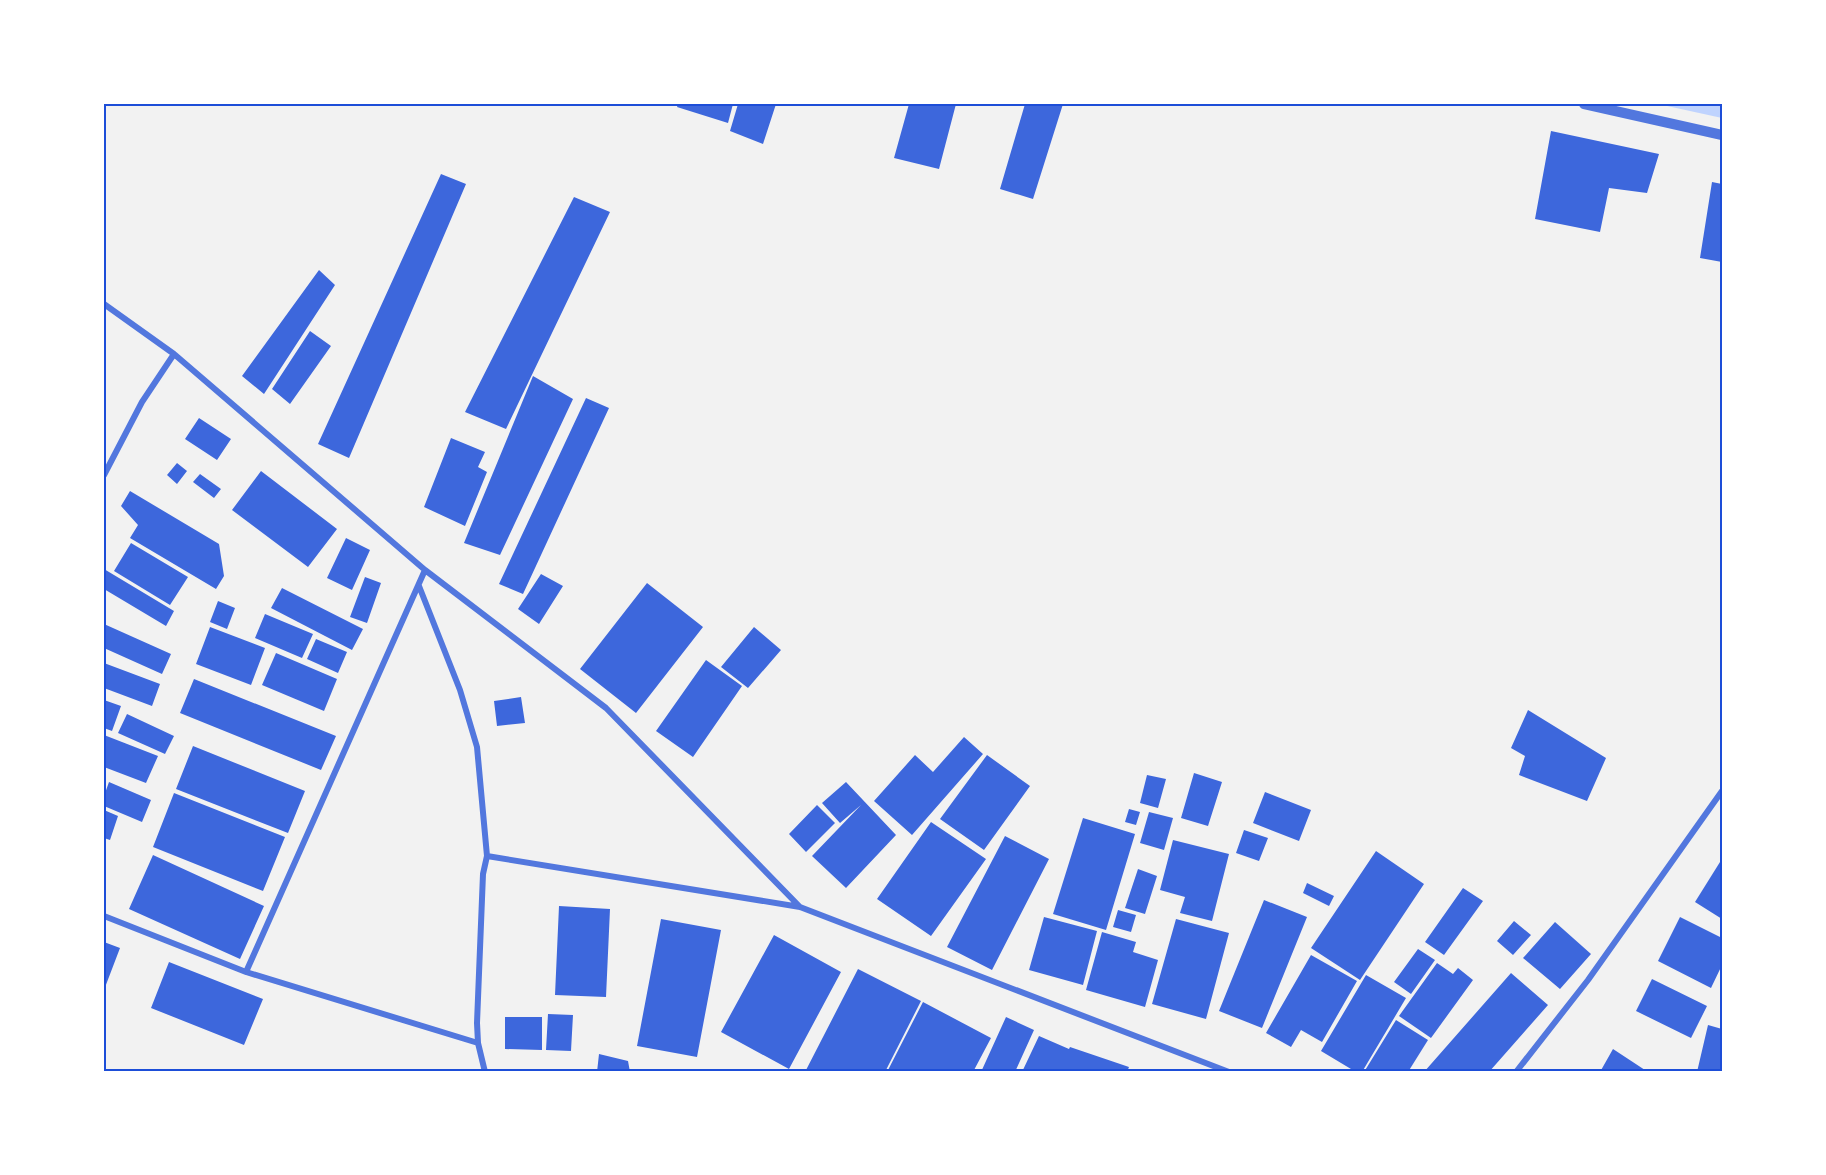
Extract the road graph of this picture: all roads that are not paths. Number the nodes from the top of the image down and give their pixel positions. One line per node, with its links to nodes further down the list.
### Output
1 (1584, 104): 2 (street)
2 (1722, 135)
3 (104, 304): 4 (street)
4 (174, 354): 5 (street); 6 (street)
5 (104, 475)
6 (425, 570): 7 (street); 10 (street)
7 (419, 586): 9 (street); 12 (street)
8 (1722, 791): 16 (street)
9 (487, 856): 10 (street); 13 (street)
10 (800, 907): 15 (street)
11 (104, 915): 12 (street)
12 (246, 972): 13 (street)
13 (478, 1043): 14 (street)
14 (485, 1071)
15 (1229, 1071)
16 (1516, 1071)

